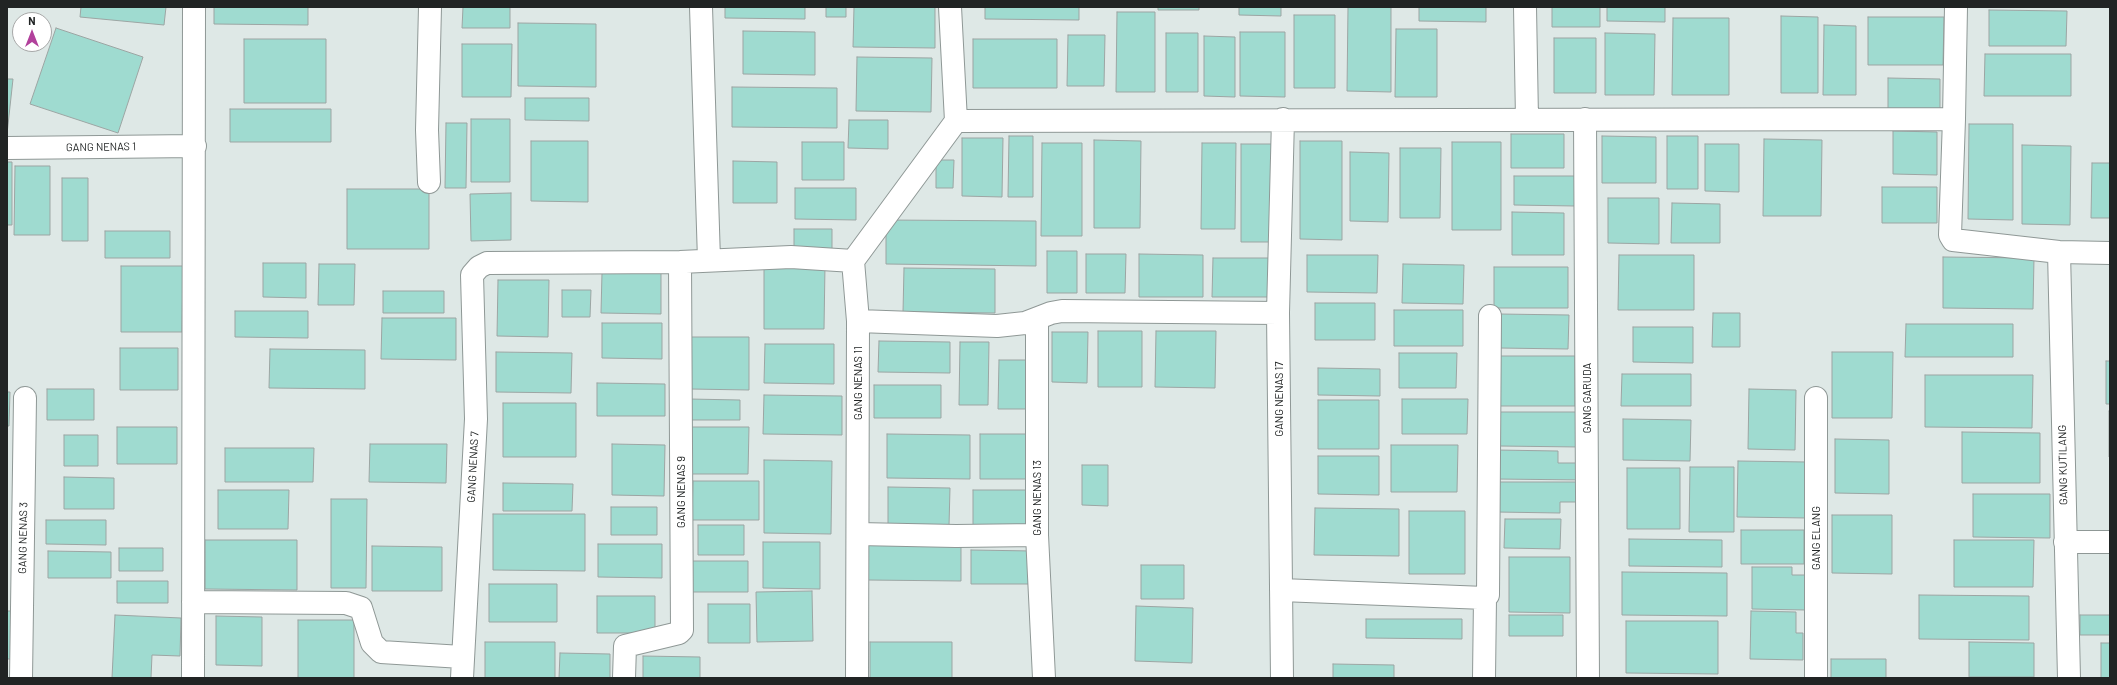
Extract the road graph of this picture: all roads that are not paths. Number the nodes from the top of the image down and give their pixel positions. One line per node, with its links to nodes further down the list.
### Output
1 (194, 7): 12 (street)
2 (430, 7): 14 (street)
3 (701, 7): 17 (street)
4 (950, 7): 11 (street)
5 (1525, 7): 8 (street)
6 (1956, 7): 10 (street)
7 (1283, 119): 8 (street); 11 (street); 20 (street, GANG NENAS 17)
8 (1526, 119): 9 (street)
9 (1585, 119): 10 (street); 41 (street, GANG GARUDA)
10 (1954, 119): 15 (street)
11 (956, 121): 18 (street)
12 (195, 146): 13 (street, GANG NENAS 1); 32 (street)
13 (7, 148)
14 (429, 182)
15 (2059, 252): 16 (street); 28 (street, GANG KUTILANG)
16 (2110, 253)
17 (709, 260): 18 (street); 19 (street)
18 (853, 261): 23 (street, GANG NENAS 11)
19 (680, 262): 33 (street, GANG NENAS 7); 36 (street, GANG NENAS 9)
20 (1278, 313): 22 (street); 30 (street, GANG NENAS 17)
21 (1490, 316): 31 (street)
22 (1037, 319): 23 (street); 27 (street, GANG NENAS 13)
23 (858, 321): 26 (street, GANG NENAS 11)
24 (25, 398): 34 (street, GANG NENAS 3)
25 (1816, 398): 42 (street, GANG ELANG)
26 (858, 534): 27 (street); 37 (street, GANG NENAS 11)
27 (1037, 535): 38 (street, GANG NENAS 13)
28 (2065, 542): 29 (street); 43 (street, GANG KUTILANG)
29 (2110, 542)
30 (1280, 590): 31 (street); 39 (street, GANG NENAS 17)
31 (1485, 598): 40 (street)
32 (193, 602): 33 (street); 35 (street)
33 (462, 668)
34 (21, 678)
35 (193, 678)
36 (624, 678)
37 (857, 678)
38 (1044, 678)
39 (1282, 678)
40 (1484, 678)
41 (1588, 678)
42 (1816, 678)
43 (2069, 678)

